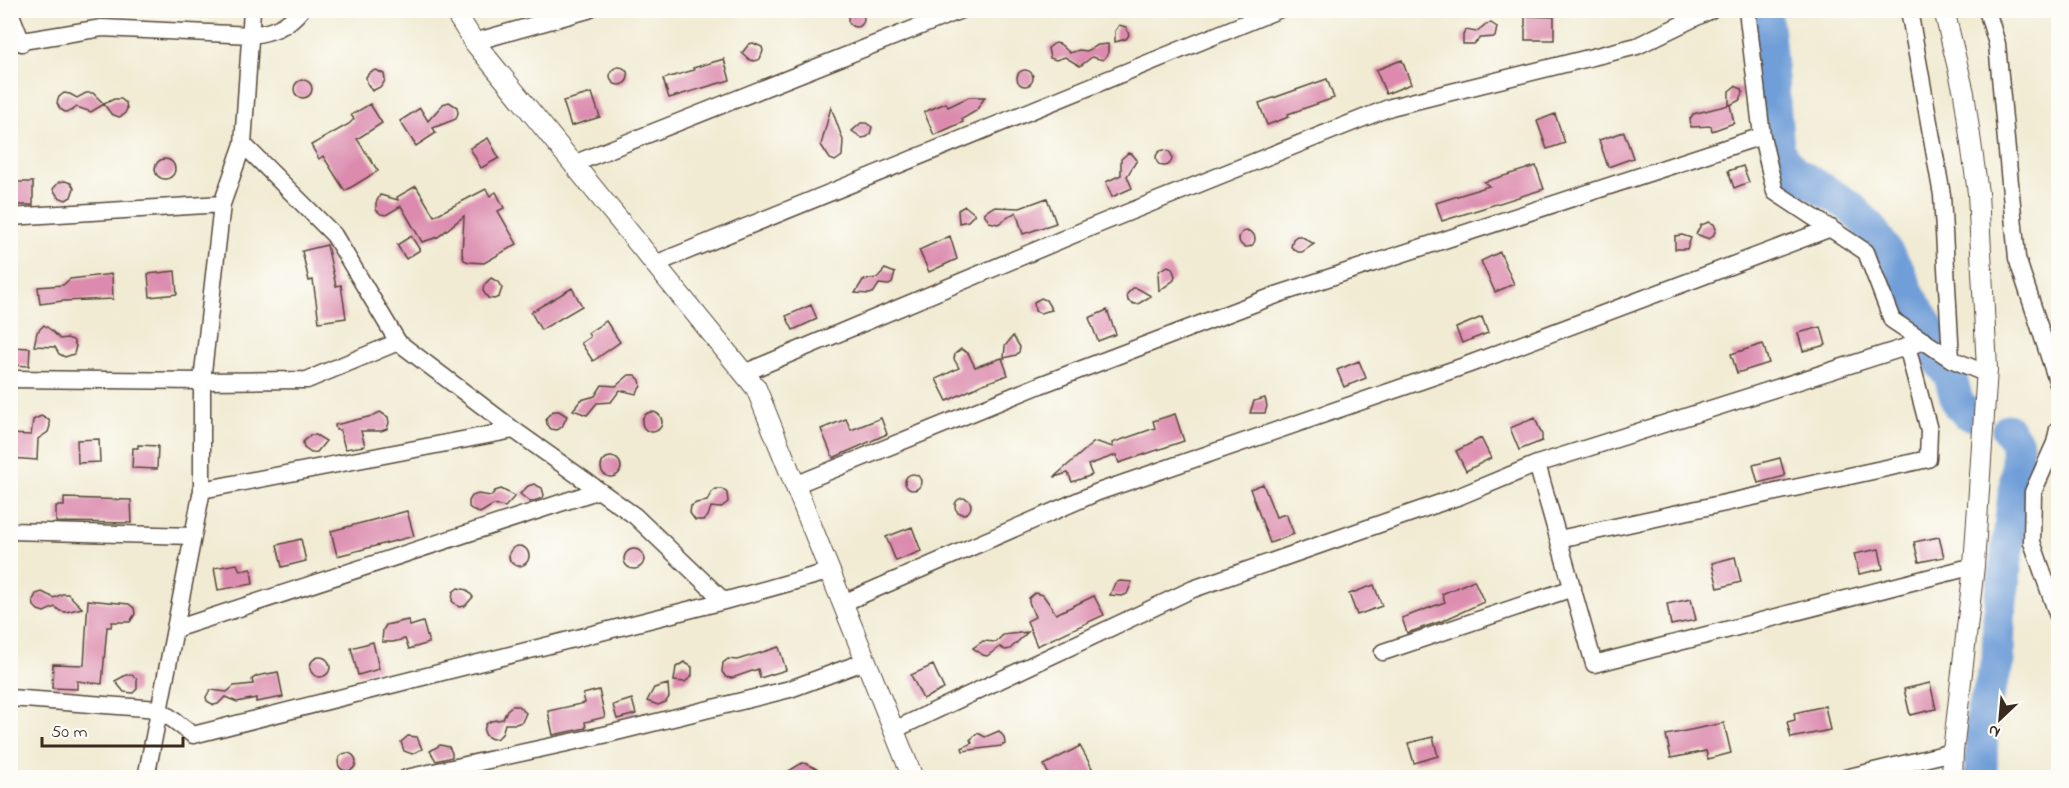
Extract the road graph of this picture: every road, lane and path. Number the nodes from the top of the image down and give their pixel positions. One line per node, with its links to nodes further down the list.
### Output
1 (252, 10): 13 (street)
2 (301, 10): 13 (street)
3 (454, 10): 14 (street)
4 (588, 10): 14 (street)
5 (961, 10): 18 (street)
6 (1278, 10): 22 (street)
7 (1711, 10): 27 (street)
8 (1747, 10): 16 (street)
9 (1909, 10): 26 (street)
10 (1944, 10): 28 (street)
11 (1987, 10): 31 (street)
12 (10, 12): 15 (street)
13 (252, 35): 15 (street); 17 (street)
14 (474, 42): 18 (street)
15 (16, 43)
16 (1762, 136): 21 (street); 35 (street)
17 (243, 144): 19 (street); 24 (street)
18 (573, 164): 22 (street)
19 (222, 204): 20 (street); 30 (street)
20 (10, 217)
21 (1831, 228): 23 (street); 45 (street)
22 (655, 264): 27 (street)
23 (1925, 341): 25 (street); 26 (street)
24 (398, 342): 30 (street); 33 (street)
25 (1907, 346): 34 (street); 40 (street)
26 (1951, 359): 28 (street)
27 (744, 373): 35 (street)
28 (1987, 374): 41 (street)
29 (10, 379): 30 (street)
30 (202, 381): 36 (street)
31 (2058, 384)
32 (2058, 429): 46 (street)
33 (514, 430): 36 (street); 37 (street)
34 (1537, 464): 40 (street); 52 (street)
35 (795, 485): 42 (street)
36 (202, 490): 39 (street)
37 (597, 491): 44 (street); 47 (street)
38 (10, 531): 39 (street)
39 (193, 536): 47 (street)
40 (1559, 539): 43 (street)
41 (1974, 566): 43 (street); 53 (street)
42 (831, 571): 44 (street); 45 (street)
43 (1573, 588): 48 (street)
44 (724, 601): 51 (street)
45 (843, 603): 49 (street)
46 (2058, 616)
47 (175, 629): 51 (street)
48 (1383, 652)
49 (866, 661): 52 (street); 55 (street)
50 (10, 698): 51 (street)
51 (159, 709): 54 (street)
52 (894, 730): 56 (street)
53 (1953, 752): 57 (street); 58 (street)
54 (146, 777)
55 (406, 777)
56 (913, 777)
57 (1845, 777)
58 (1952, 777)

